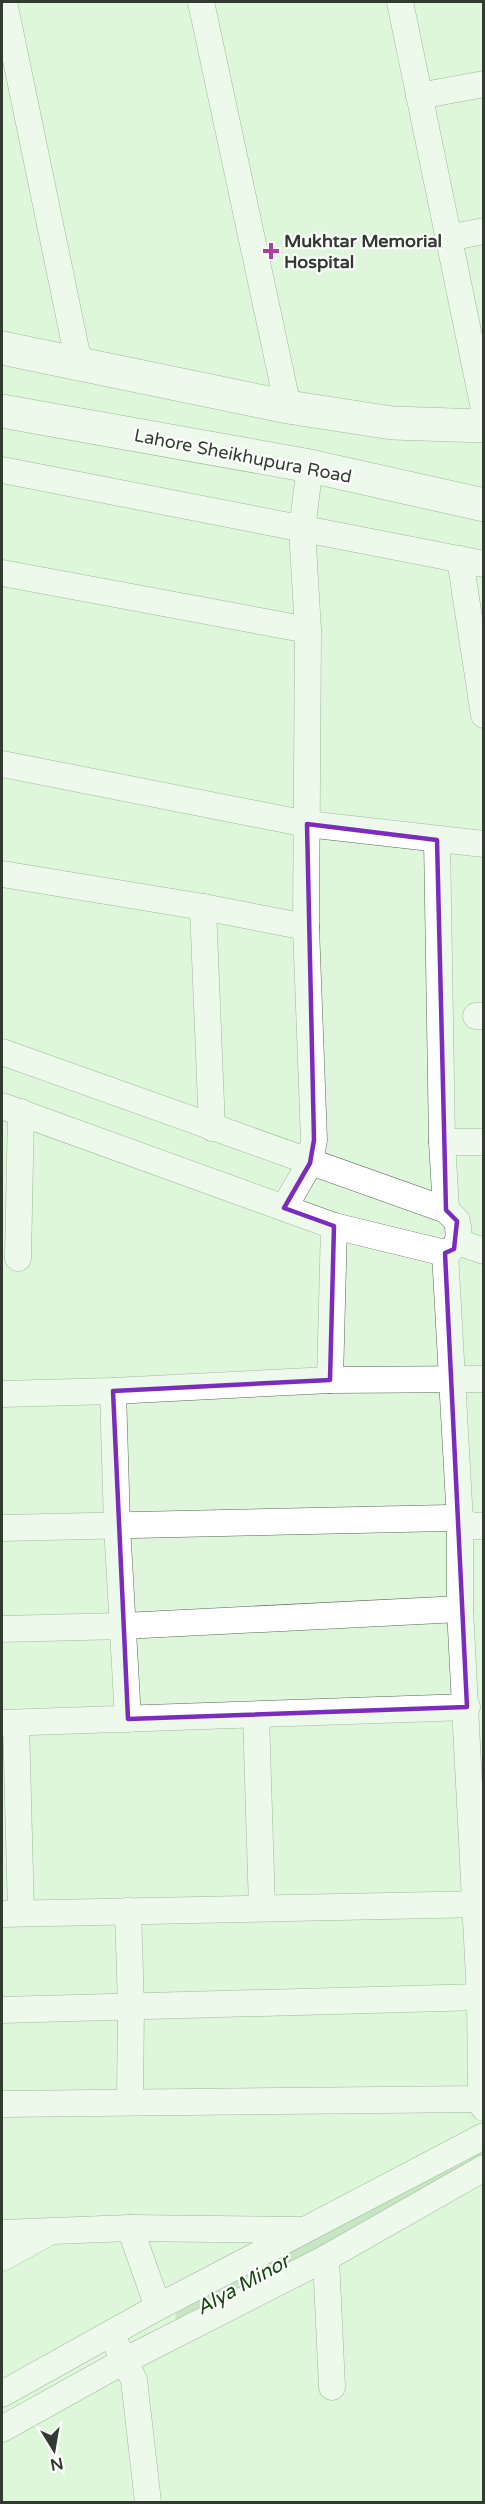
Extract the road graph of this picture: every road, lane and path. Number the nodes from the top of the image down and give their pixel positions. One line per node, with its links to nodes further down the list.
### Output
1 (201, 2): 10 (street)
2 (400, 2): 5 (street)
3 (5, 15): 9 (street)
4 (483, 84): 5 (street)
5 (419, 96): 7 (street)
6 (483, 231): 7 (street)
7 (448, 238): 11 (street)
8 (2, 348): 9 (highway)
9 (79, 363): 10 (highway)
10 (288, 407): 13 (highway)
11 (483, 409)
12 (2, 411): 14 (highway, Lahore Sheikhupura Road)
13 (483, 426)
14 (310, 466): 16 (highway, Lahore Sheikhupura Road); 17 (street)
15 (2, 470): 17 (street)
16 (483, 505)
17 (302, 529): 18 (street); 20 (street)
18 (472, 562): 21 (street)
19 (2, 573): 20 (street)
20 (308, 630): 23 (street)
21 (483, 715)
22 (2, 764): 23 (street)
23 (307, 824): 24 (street); 28 (street)
24 (437, 840): 25 (street); 32 (street)
25 (483, 844)
26 (2, 874): 27 (street)
27 (203, 907): 28 (street); 31 (street)
28 (306, 927): 34 (street)
29 (2, 1052): 31 (street)
30 (11, 1109): 35 (street); 37 (street)
31 (212, 1128): 34 (street)
32 (442, 1142): 33 (street); 36 (street)
33 (483, 1142)
34 (310, 1163): 35 (street); 36 (street)
35 (284, 1208): 38 (street)
36 (446, 1210): 39 (street)
37 (10, 1226): 41 (street)
38 (334, 1226): 39 (street); 43 (street)
39 (451, 1248): 40 (street); 44 (street)
40 (483, 1251)
41 (18, 1258)
42 (483, 1378): 44 (street)
43 (330, 1380): 44 (street); 45 (street)
44 (450, 1380): 47 (street)
45 (113, 1391): 46 (street); 48 (street)
46 (2, 1394)
47 (472, 1524): 48 (street); 50 (street)
48 (117, 1525): 49 (street); 51 (street)
49 (2, 1527)
50 (460, 1609): 51 (street); 53 (street)
51 (123, 1626): 52 (street); 55 (street)
52 (2, 1629)
53 (467, 1707): 54 (street); 57 (street)
54 (256, 1715): 55 (street); 58 (street)
55 (128, 1719): 56 (street)
56 (9, 1723): 60 (street)
57 (479, 1904): 58 (street); 61 (street)
58 (262, 1908): 59 (street)
59 (128, 1911): 60 (street); 62 (street)
60 (11, 1913)
61 (480, 1997): 62 (street); 65 (street)
62 (131, 2006): 63 (street); 64 (street)
63 (2, 2010)
64 (130, 2101): 65 (street); 66 (street)
65 (482, 2103)
66 (2, 2104)
67 (483, 2136): 70 (street)
68 (483, 2168): 74 (street)
69 (130, 2228): 70 (street); 72 (street); 75 (street)
70 (305, 2230): 75 (street)
71 (2, 2233): 72 (street)
72 (49, 2233): 73 (street)
73 (2, 2258)
74 (326, 2258): 76 (street); 77 (street)
75 (158, 2307): 76 (street)
76 (119, 2348): 78 (street); 79 (street); 80 (street)
77 (332, 2387)
78 (2, 2394)
79 (2, 2429)
80 (148, 2502)

